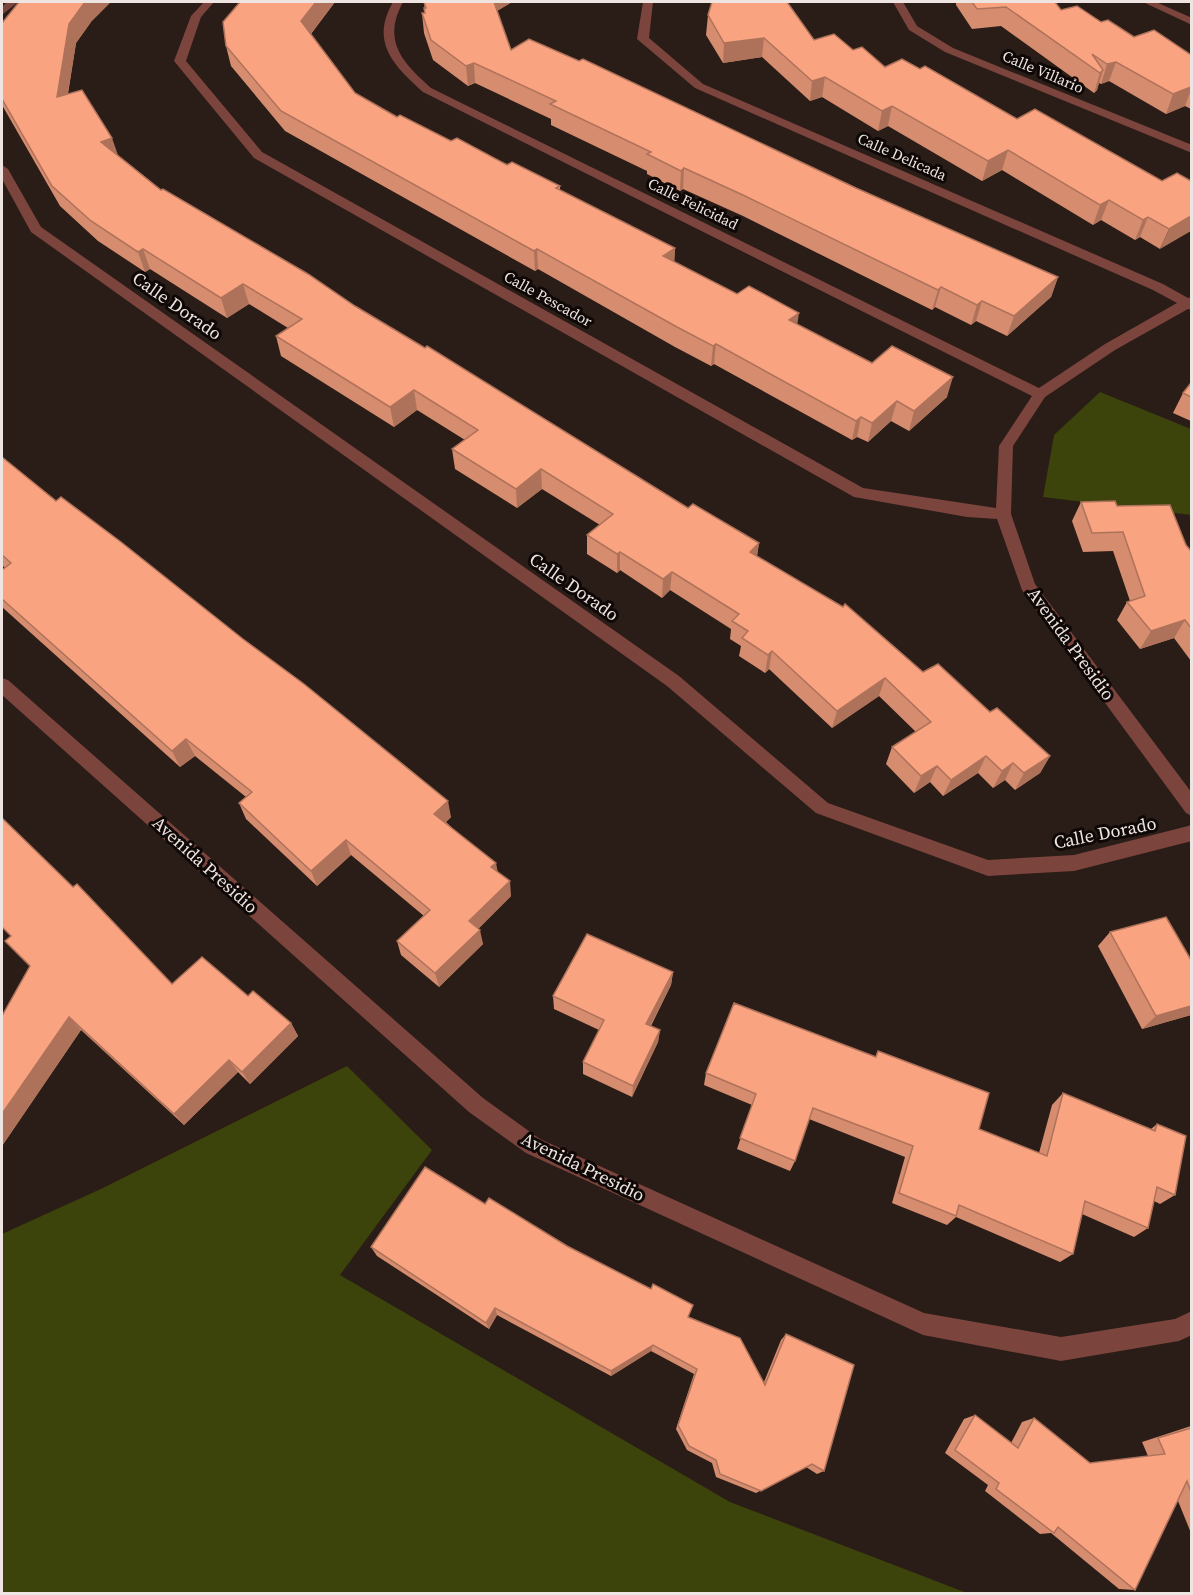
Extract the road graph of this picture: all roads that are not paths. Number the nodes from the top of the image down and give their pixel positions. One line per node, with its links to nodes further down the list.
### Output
1 (13, 2): 7 (street)
2 (209, 2): 13 (street, Calle Pescador)
3 (398, 2): 12 (street, Calle Felicidad)
4 (648, 2): 11 (street, Calle Delicada)
5 (898, 2): 9 (street, Calle Villario)
6 (1148, 2): 8 (street)
7 (2, 12)
8 (1191, 21)
9 (1191, 150)
10 (2, 170): 16 (street, Calle Dorado)
11 (1190, 304): 12 (street, Avenida Presidio)
12 (1040, 394): 13 (street, Avenida Presidio)
13 (1003, 514): 15 (street, Avenida Presidio)
14 (2, 685): 17 (street, Avenida Presidio)
15 (1191, 808)
16 (1191, 833)
17 (1191, 1322)

